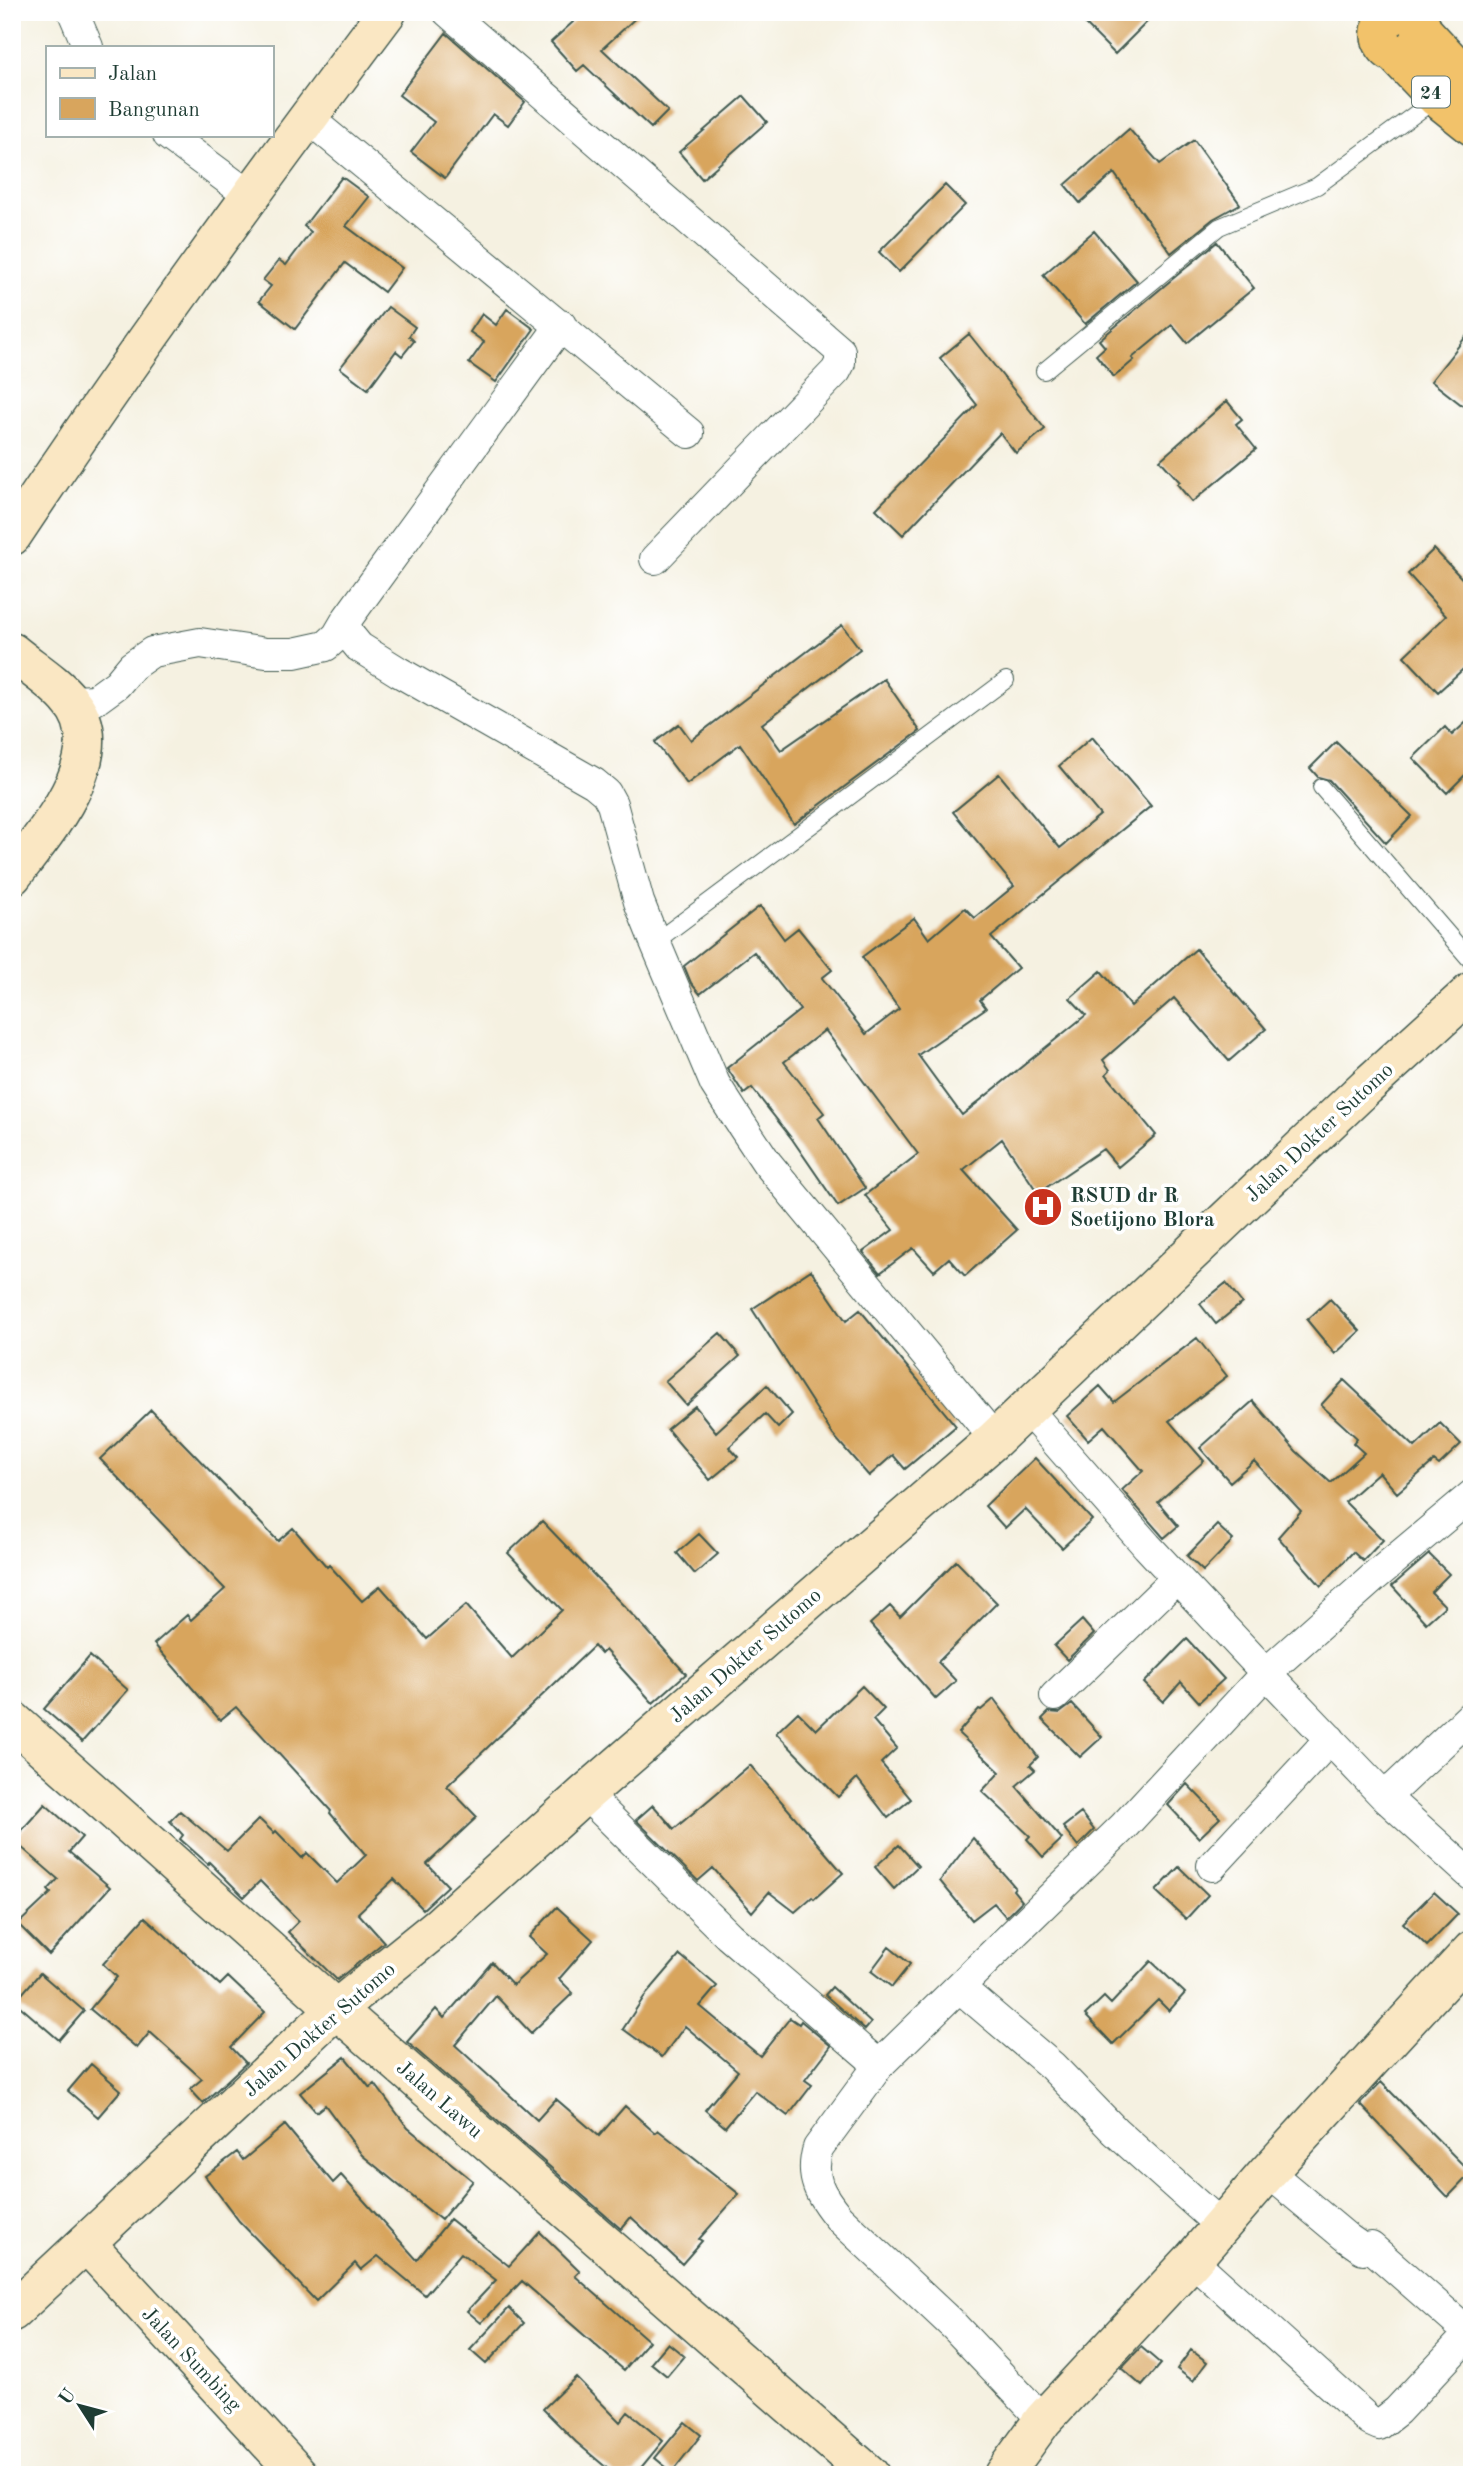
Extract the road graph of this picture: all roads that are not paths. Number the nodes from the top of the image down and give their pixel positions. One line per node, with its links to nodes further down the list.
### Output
1 (72, 12): 5 (street)
2 (387, 12): 7 (main road)
3 (448, 12): 15 (street)
4 (1404, 22): 6 (highway, 24)
5 (88, 46)
6 (1454, 96): 8 (highway, 24); 12 (lane)
7 (308, 118): 10 (main road); 11 (street)
8 (1472, 126)
9 (169, 136): 10 (street)
10 (250, 196): 14 (main road)
11 (561, 325): 13 (street); 16 (street)
12 (1044, 371)
13 (689, 433)
14 (12, 536)
15 (655, 559)
16 (347, 619): 19 (street); 22 (street)
17 (12, 652): 19 (main road)
18 (1006, 680): 22 (lane)
19 (71, 701): 21 (main road)
20 (1321, 787): 23 (lane)
21 (12, 876)
22 (655, 942): 26 (street)
23 (1472, 962)
24 (1472, 991): 25 (main road, Jalan Dokter Sutomo)
25 (1026, 1408): 26 (main road, Jalan Dokter Sutomo); 28 (street)
26 (995, 1439): 34 (main road, Jalan Dokter Sutomo)
27 (1472, 1495): 29 (street)
28 (1177, 1578): 29 (street); 30 (street)
29 (1266, 1673): 33 (street); 39 (street)
30 (1055, 1696)
31 (1472, 1715): 35 (street)
32 (12, 1720): 40 (main road, Jalan Lawu)
33 (1330, 1739): 35 (street); 36 (street)
34 (585, 1794): 40 (main road, Jalan Dokter Sutomo); 41 (street)
35 (1385, 1797): 37 (street)
36 (1212, 1866)
37 (1472, 1877)
38 (1472, 1950): 42 (main road)
39 (959, 1987): 41 (street); 43 (street)
40 (336, 2009): 44 (main road, Jalan Dokter Sutomo); 51 (main road, Jalan Lawu)
41 (879, 2065): 48 (street)
42 (1268, 2172): 43 (main road); 47 (street)
43 (1222, 2226): 45 (main road)
44 (86, 2243): 46 (main road, Jalan Dokter Sutomo); 50 (main road, Jalan Sumbing)
45 (1192, 2260): 47 (street); 48 (main road)
46 (17, 2300)
47 (1471, 2332)
48 (1038, 2427): 49 (main road)
49 (1003, 2474)
50 (299, 2475)
51 (870, 2475)

